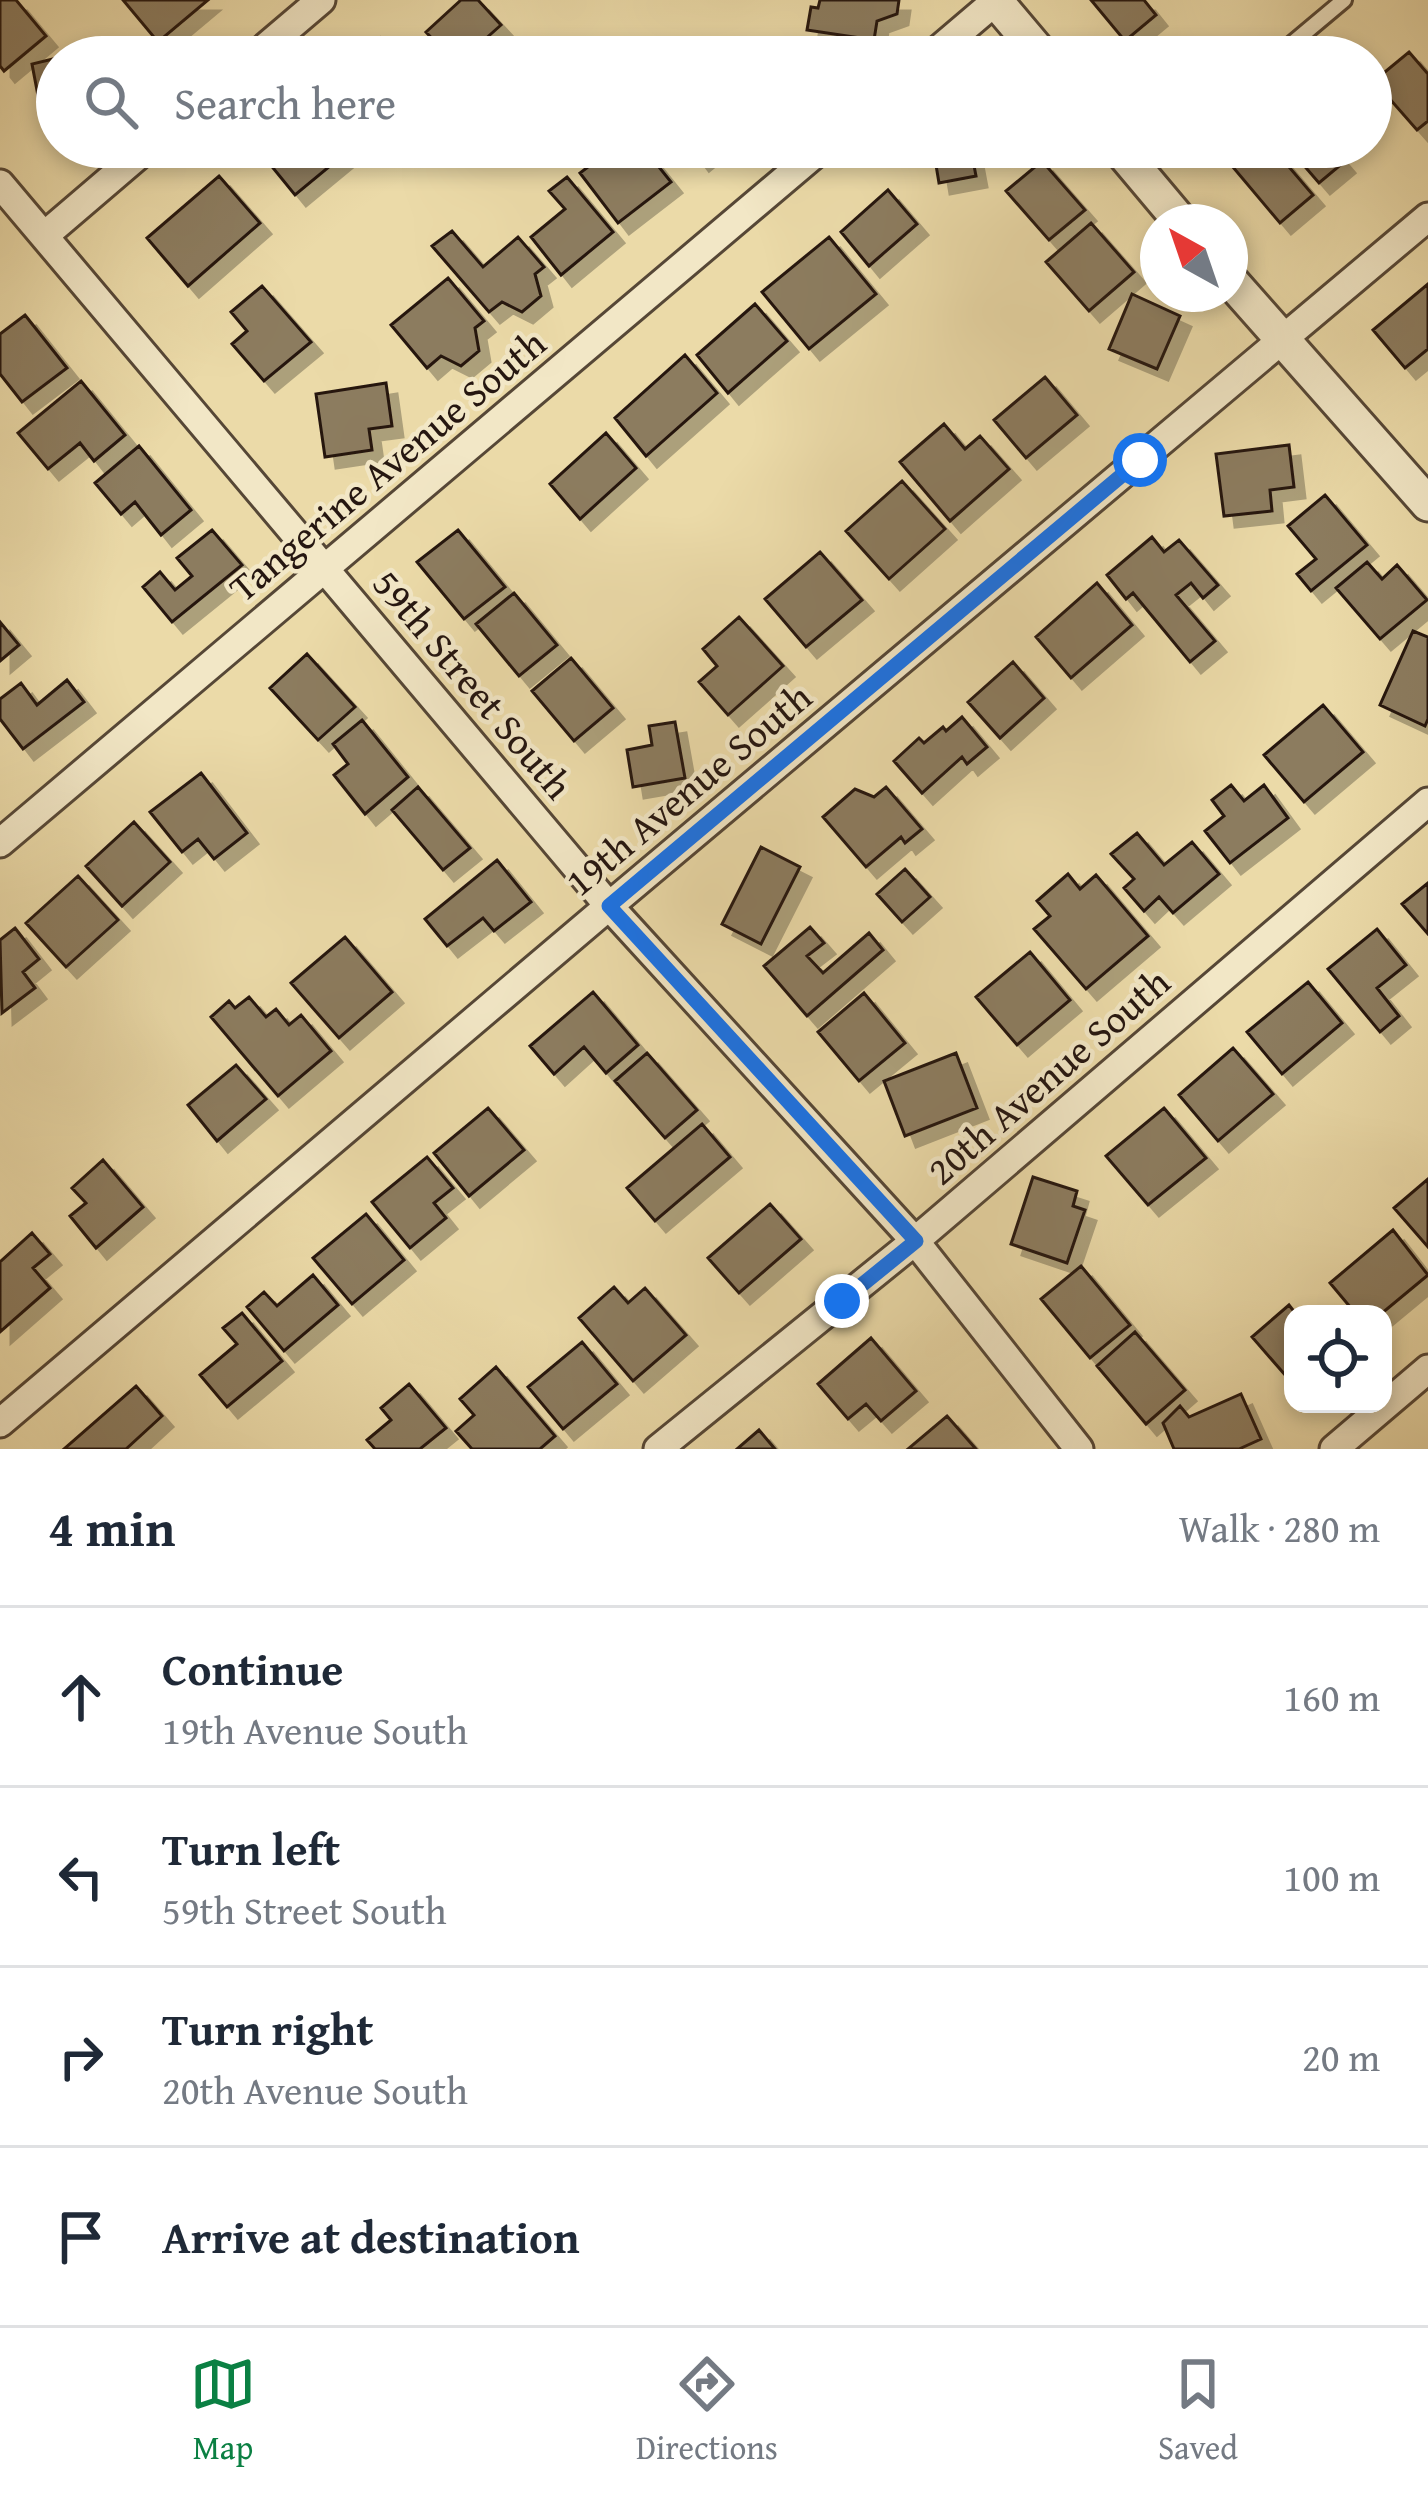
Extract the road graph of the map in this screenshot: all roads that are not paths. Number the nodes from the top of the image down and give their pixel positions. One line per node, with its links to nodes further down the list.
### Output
1 (321, 0): 4 (street)
2 (996, 0): 5 (street); 6 (street)
3 (1344, 0): 7 (lane)
4 (279, 36)
5 (954, 36)
6 (1025, 36)
7 (1301, 36)
8 (123, 168): 14 (street)
9 (799, 168): 18 (street, Tangerine Avenue South)
10 (1136, 168): 12 (street)
11 (0, 184): 14 (street, 59th Street South)
12 (1166, 204)
13 (1428, 218): 16 (street, 19th Avenue South)
14 (44, 236): 18 (street, 59th Street South)
15 (1248, 302): 16 (street)
16 (1281, 341): 17 (street); 21 (street, 19th Avenue South)
17 (1428, 504)
18 (325, 568): 20 (street, Tangerine Avenue South); 21 (street, 59th Street South)
19 (1428, 802): 22 (street, 20th Avenue South)
20 (3, 835)
21 (609, 906): 22 (street, 59th Street South); 24 (street, 19th Avenue South)
22 (916, 1241): 25 (street, 20th Avenue South); 26 (street, 59th Street South)
23 (1428, 1369): 27 (street)
24 (0, 1423)
25 (658, 1449)
26 (1079, 1449)
27 (1334, 1449)

